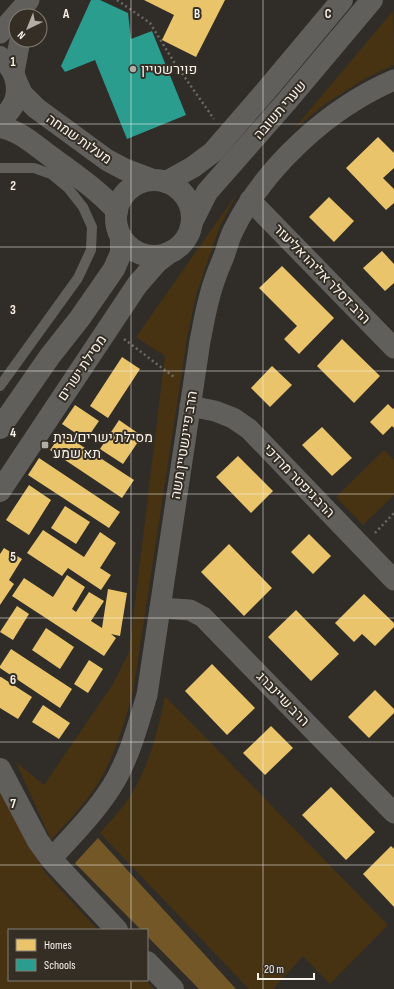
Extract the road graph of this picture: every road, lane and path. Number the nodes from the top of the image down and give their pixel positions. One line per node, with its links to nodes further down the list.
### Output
1 (117, 0): 11 (path)
2 (342, 0): 11 (street, שערי תשובה)
3 (372, 0): 16 (street, שערי תשובה)
4 (28, 6): 5 (street)
5 (0, 33)
6 (17, 48): 7 (street)
7 (10, 71): 9 (street); 13 (street, מעלות שמחה)
8 (394, 80): 14 (street, הרב פיינשטיין משה)
9 (0, 119)
10 (0, 127): 15 (street)
11 (227, 136): 13 (street, שערי תשובה)
12 (0, 168): 21 (lane)
13 (160, 181): 15 (street); 16 (street)
14 (250, 200): 20 (street, הרב דסלר אליהו אליעזר); 22 (street, הרב פיינשטיין משה)
15 (117, 211): 17 (street)
16 (192, 222): 18 (street)
17 (121, 237): 18 (street); 23 (street)
18 (170, 252): 19 (street, מסילת ישרים)
19 (109, 328): 22 (path); 24 (street, מסילת ישרים)
20 (394, 348)
21 (0, 386)
22 (191, 398): 26 (street, הרב גיפטר מרדכי); 28 (street, הרב פיינשטיין משה)
23 (0, 428)
24 (0, 490)
25 (394, 513): 26 (path)
26 (362, 546): 27 (street, הרב גיפטר מרדכי)
27 (394, 580)
28 (160, 608): 30 (street, הרב שיינברג); 31 (street, הרב פיינשטיין משה)
29 (0, 769): 31 (street)
30 (394, 813)
31 (51, 859): 32 (street)
32 (116, 929)
33 (148, 963): 34 (street)
34 (173, 989)

